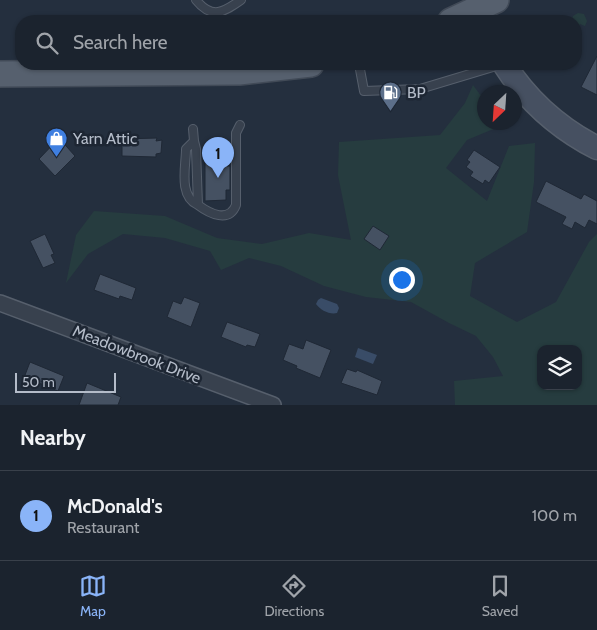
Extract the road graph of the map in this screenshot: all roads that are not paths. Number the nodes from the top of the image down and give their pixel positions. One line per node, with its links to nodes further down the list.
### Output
1 (196, 0): 2 (lane)
2 (241, 0)
3 (485, 10): 4 (main road)
4 (469, 15)
5 (258, 70): 9 (main road)
6 (360, 70): 7 (lane)
7 (483, 70)
8 (508, 70): 12 (street)
9 (0, 74)
10 (240, 125): 11 (lane)
11 (194, 129)
12 (597, 148)
13 (0, 303): 14 (street, Meadowbrook Drive)
14 (273, 405)

